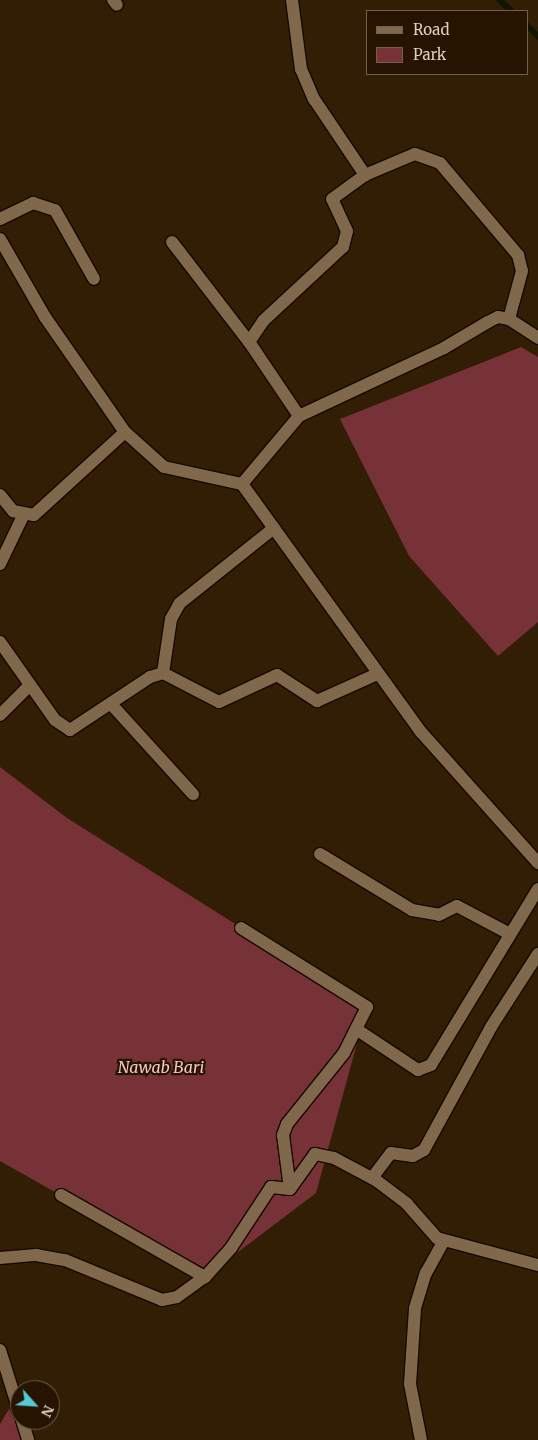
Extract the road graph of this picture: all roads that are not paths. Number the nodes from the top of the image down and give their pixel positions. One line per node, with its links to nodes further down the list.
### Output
1 (292, 0): 2 (street)
2 (365, 175): 7 (street); 9 (street)
3 (0, 219): 6 (street)
4 (0, 239): 11 (street)
5 (172, 242): 9 (street)
6 (94, 278)
7 (509, 319): 8 (street); 10 (street)
8 (538, 338)
9 (249, 342): 10 (street)
10 (299, 416): 12 (street)
11 (125, 432): 12 (street); 14 (street)
12 (242, 484): 15 (street)
13 (0, 495): 14 (street)
14 (23, 516): 16 (street)
15 (274, 528): 18 (street); 19 (street)
16 (0, 564)
17 (0, 642): 20 (street)
18 (163, 673): 19 (street); 21 (street)
19 (377, 674): 25 (street)
20 (29, 686): 21 (street); 22 (street)
21 (111, 704): 23 (street)
22 (0, 715)
23 (193, 794)
24 (320, 854): 28 (street)
25 (538, 863)
26 (538, 889): 28 (street)
27 (241, 928): 30 (street)
28 (508, 933): 30 (street)
29 (538, 954): 31 (street)
30 (359, 1031): 32 (street)
31 (372, 1178): 32 (street); 34 (street)
32 (290, 1189): 37 (street)
33 (60, 1195): 37 (street)
34 (444, 1241): 36 (street); 40 (street)
35 (0, 1258): 37 (street)
36 (538, 1265)
37 (205, 1277)
38 (0, 1350): 39 (street)
39 (10, 1382)
40 (421, 1440)

